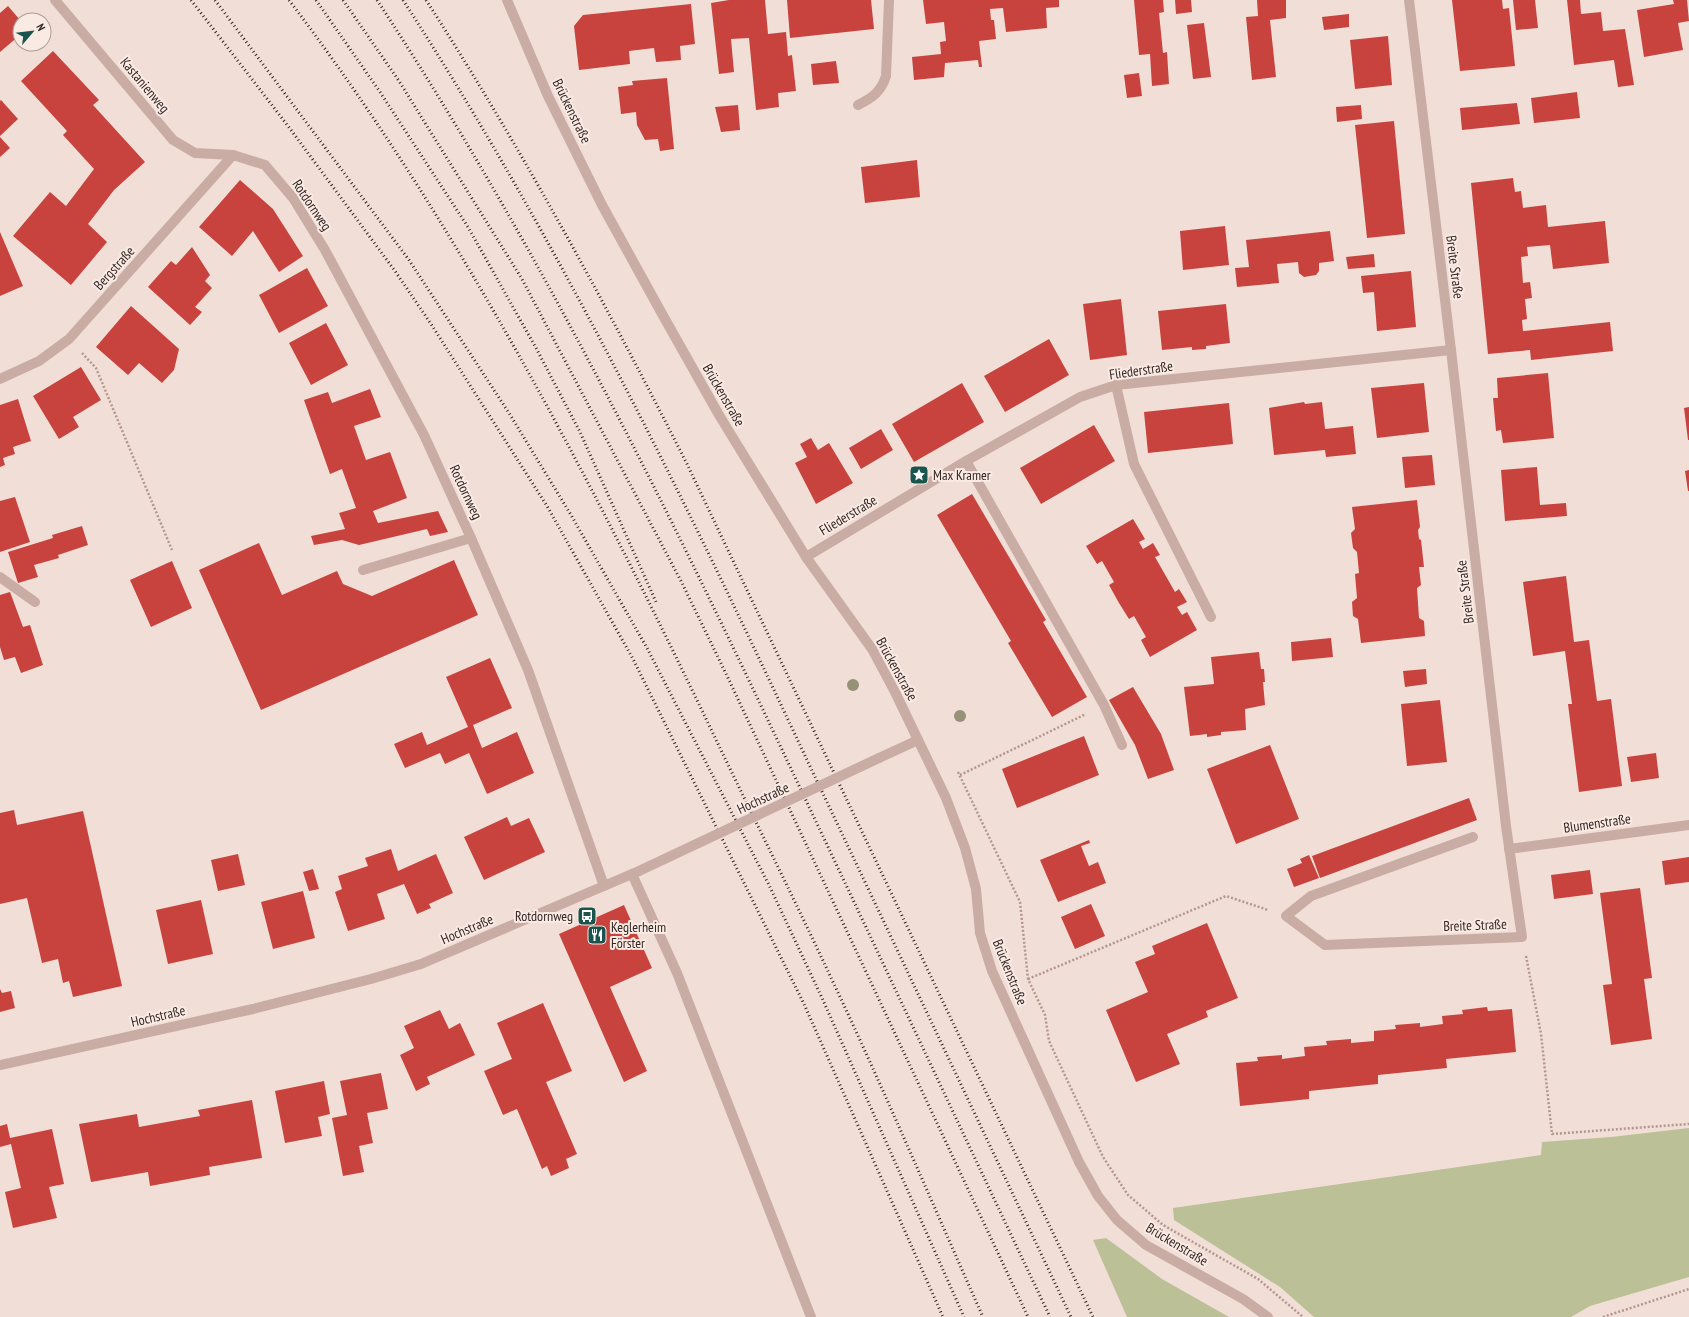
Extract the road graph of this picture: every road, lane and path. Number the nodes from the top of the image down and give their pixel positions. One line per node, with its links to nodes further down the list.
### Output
1 (55, 0): 7 (street, Kastanienweg)
2 (507, 0): 3 (street); 15 (street, Brückenstraße)
3 (511, 0)
4 (889, 0): 6 (street)
5 (1409, 0): 9 (street, Breite Straße)
6 (858, 105)
7 (233, 155): 8 (street, Bergstraße); 13 (street, Rotdornweg)
8 (69, 339): 10 (street, Bergstraße); 14 (path)
9 (1451, 350): 11 (street, Fliederstraße); 26 (street, Breite Straße)
10 (0, 378)
11 (1116, 385): 12 (street, Fliederstraße); 19 (street)
12 (966, 461): 15 (street, Fliederstraße); 20 (street)
13 (471, 538): 16 (street); 28 (street, Rotdornweg)
14 (172, 550)
15 (806, 557): 21 (street, Brückenstraße)
16 (363, 570)
17 (0, 577): 18 (street)
18 (34, 602)
19 (1211, 617)
20 (1104, 705): 22 (street); 23 (path)
21 (918, 740): 27 (street, Hochstraße, bridge); 35 (street, Brückenstraße)
22 (1122, 745)
23 (960, 775)
24 (1689, 825): 26 (street, Blumenstraße)
25 (1473, 837): 29 (street)
26 (1509, 849): 30 (street, Breite Straße)
27 (635, 873): 28 (street, Hochstraße); 34 (street)
28 (604, 886): 31 (street, Hochstraße)
29 (1286, 916): 30 (street, Breite Straße); 36 (path)
30 (1522, 937): 32 (path)
31 (0, 1065)
32 (1689, 1124)
33 (1689, 1289): 37 (path)
34 (811, 1317)
35 (1268, 1317)
36 (1303, 1317)
37 (1603, 1317)

